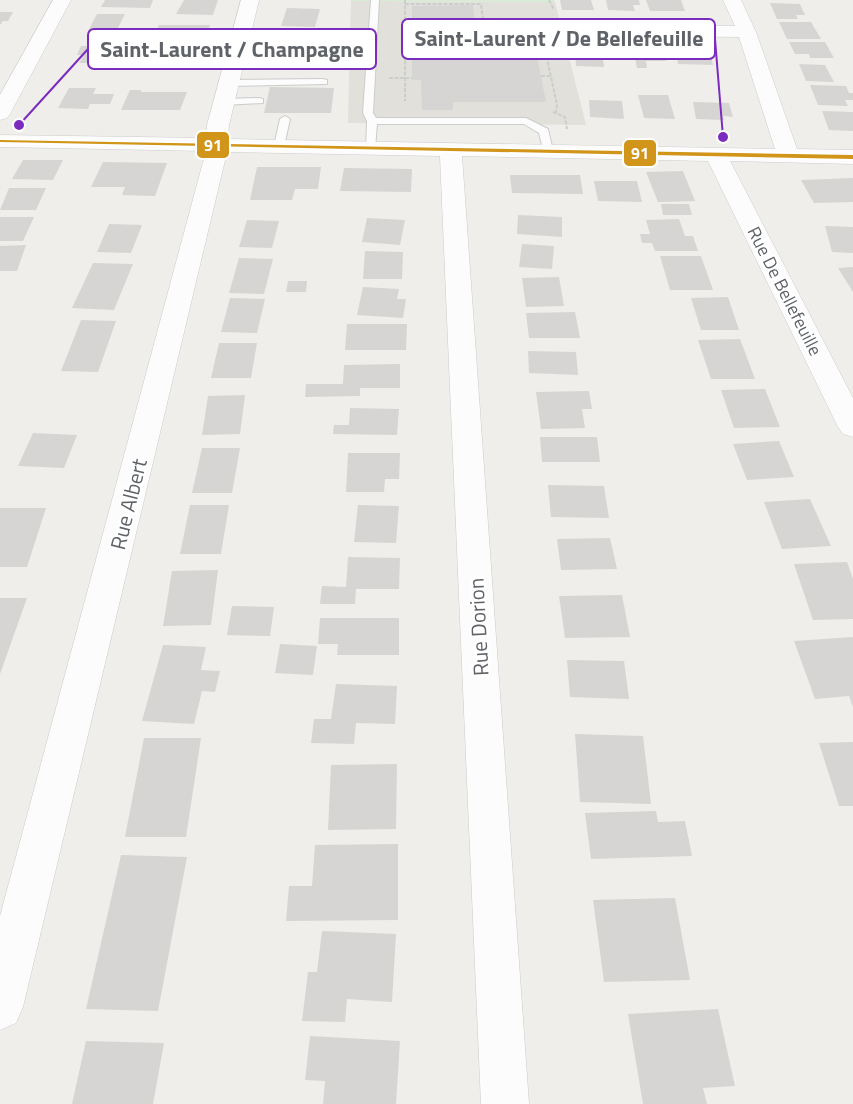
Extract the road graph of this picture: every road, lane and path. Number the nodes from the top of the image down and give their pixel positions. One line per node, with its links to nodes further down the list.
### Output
1 (62, 0): 21 (street)
2 (250, 0): 17 (street, Rue Albert)
3 (375, 0): 23 (lane)
4 (732, 0): 8 (street)
5 (405, 2): 6 (path); 10 (path)
6 (520, 26): 11 (path); 13 (path)
7 (567, 29): 8 (street)
8 (747, 32): 31 (street)
9 (398, 41): 10 (path)
10 (405, 41): 14 (path)
11 (524, 41)
12 (541, 76): 13 (path)
13 (551, 76): 20 (path)
14 (403, 78): 15 (path); 19 (path)
15 (412, 78)
16 (323, 82): 17 (lane)
17 (226, 93): 18 (lane); 25 (street, Rue Albert)
18 (258, 101)
19 (405, 105)
20 (556, 112)
21 (0, 114)
22 (285, 119): 26 (lane)
23 (372, 120): 27 (lane); 29 (lane)
24 (0, 141): 25 (street)
25 (217, 145): 26 (street); 34 (street, Rue Albert)
26 (279, 147): 27 (street)
27 (370, 148): 28 (street)
28 (451, 150): 29 (street); 36 (street, Rue Dorion)
29 (548, 151): 30 (street)
30 (716, 155): 31 (street); 33 (street, Rue De Bellefeuille)
31 (788, 156): 32 (street)
32 (853, 157)
33 (853, 427)
34 (9, 930): 35 (street, Rue Albert)
35 (0, 1006)
36 (504, 1104)

